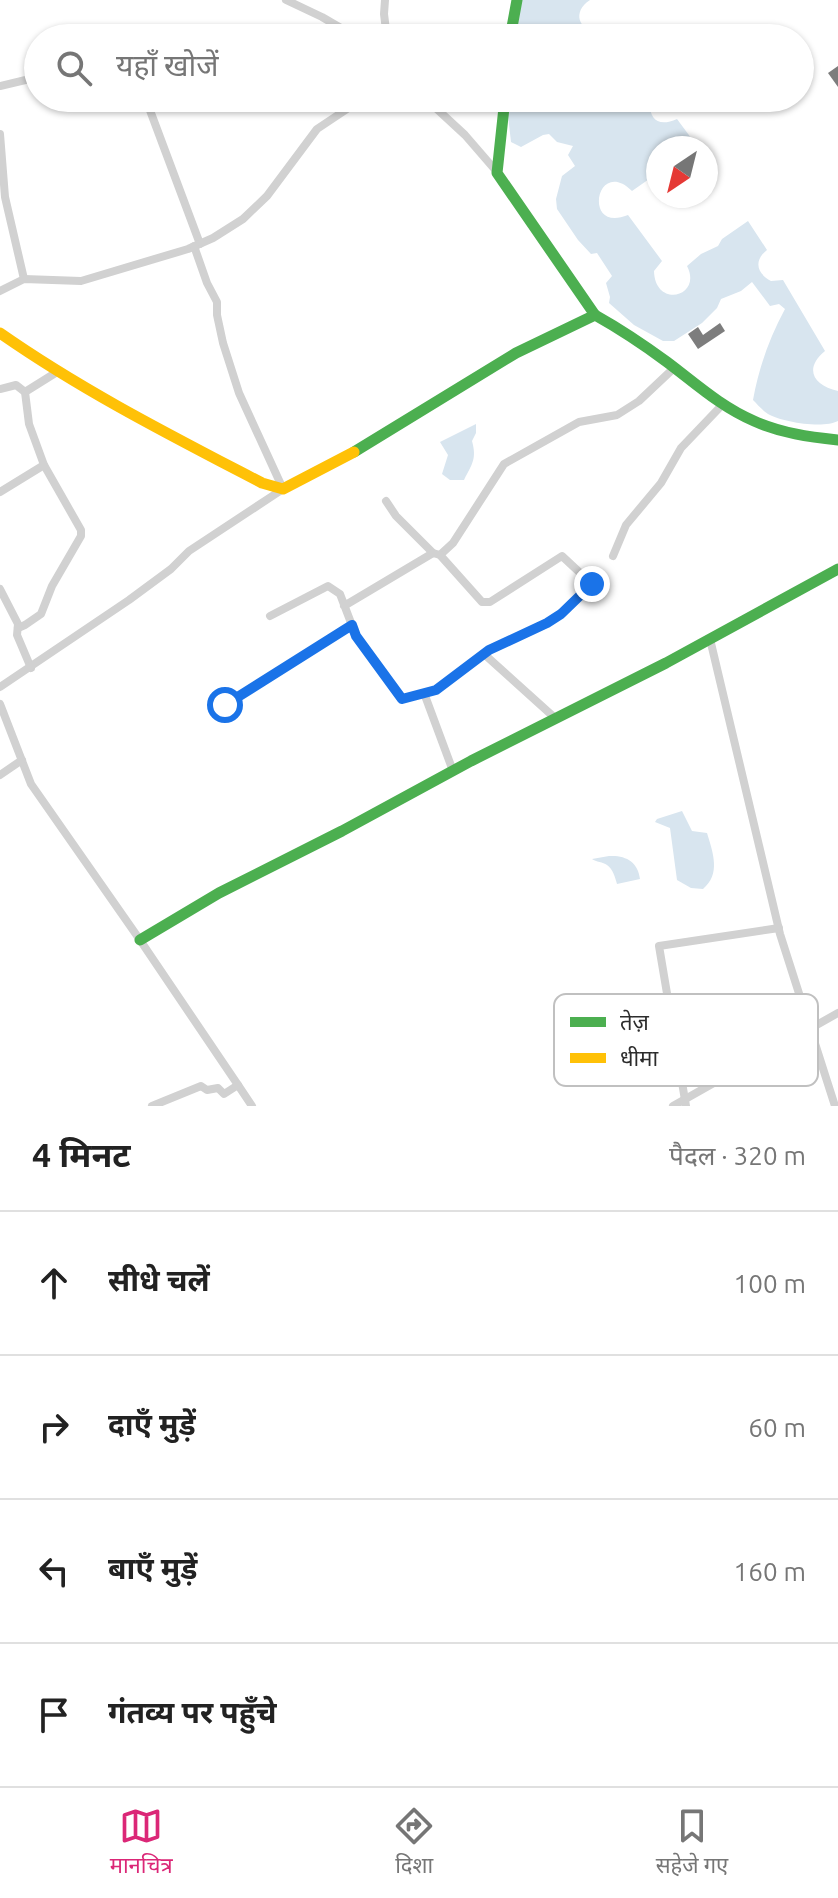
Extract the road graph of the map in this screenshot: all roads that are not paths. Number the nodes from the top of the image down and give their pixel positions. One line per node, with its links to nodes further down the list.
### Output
1 (286, 0): 4 (street)
2 (385, 0): 5 (street)
3 (517, 0): 6 (street)
4 (334, 24)
5 (385, 24)
6 (513, 24)
7 (24, 79): 8 (street)
8 (1, 83)
9 (150, 112): 16 (street)
10 (342, 112): 16 (street)
11 (440, 112): 14 (street)
12 (503, 112): 14 (street)
13 (0, 134): 15 (street)
14 (497, 173): 19 (street)
15 (3, 195): 17 (street)
16 (197, 245): 17 (street); 28 (street)
17 (24, 279): 18 (street)
18 (0, 291)
19 (595, 315): 21 (street); 28 (street)
20 (0, 333): 22 (street)
21 (674, 368): 25 (street); 31 (street)
22 (57, 372): 24 (street); 28 (street)
23 (0, 389): 24 (street)
24 (25, 392): 27 (street)
25 (723, 404): 26 (street); 32 (street)
26 (838, 440)
27 (44, 465): 29 (street); 38 (street)
28 (283, 489): 41 (street)
29 (0, 492)
30 (386, 501): 31 (street)
31 (437, 554): 35 (street); 40 (street)
32 (613, 556)
33 (838, 569): 39 (street)
34 (0, 589): 38 (street)
35 (344, 606): 36 (street); 37 (street)
36 (270, 616)
37 (352, 625): 43 (street); 45 (street)
38 (18, 628): 41 (street)
39 (710, 639): 46 (street); 50 (street)
40 (484, 654): 43 (street); 46 (street)
41 (31, 668): 42 (street)
42 (0, 687)
43 (424, 693): 48 (street)
44 (0, 704): 47 (street)
45 (225, 705)
46 (555, 718): 48 (street)
47 (22, 760): 49 (street); 51 (street)
48 (453, 771): 51 (street)
49 (0, 775)
50 (779, 928): 52 (street); 53 (street)
51 (140, 940): 57 (street)
52 (667, 994)
53 (800, 994)
54 (838, 1013): 55 (street)
55 (818, 1024)
56 (818, 1051): 63 (street)
57 (238, 1085): 60 (street); 61 (street)
58 (713, 1086): 59 (street)
59 (686, 1102): 62 (street)
60 (152, 1106)
61 (252, 1106)
62 (673, 1106)
63 (835, 1106)

